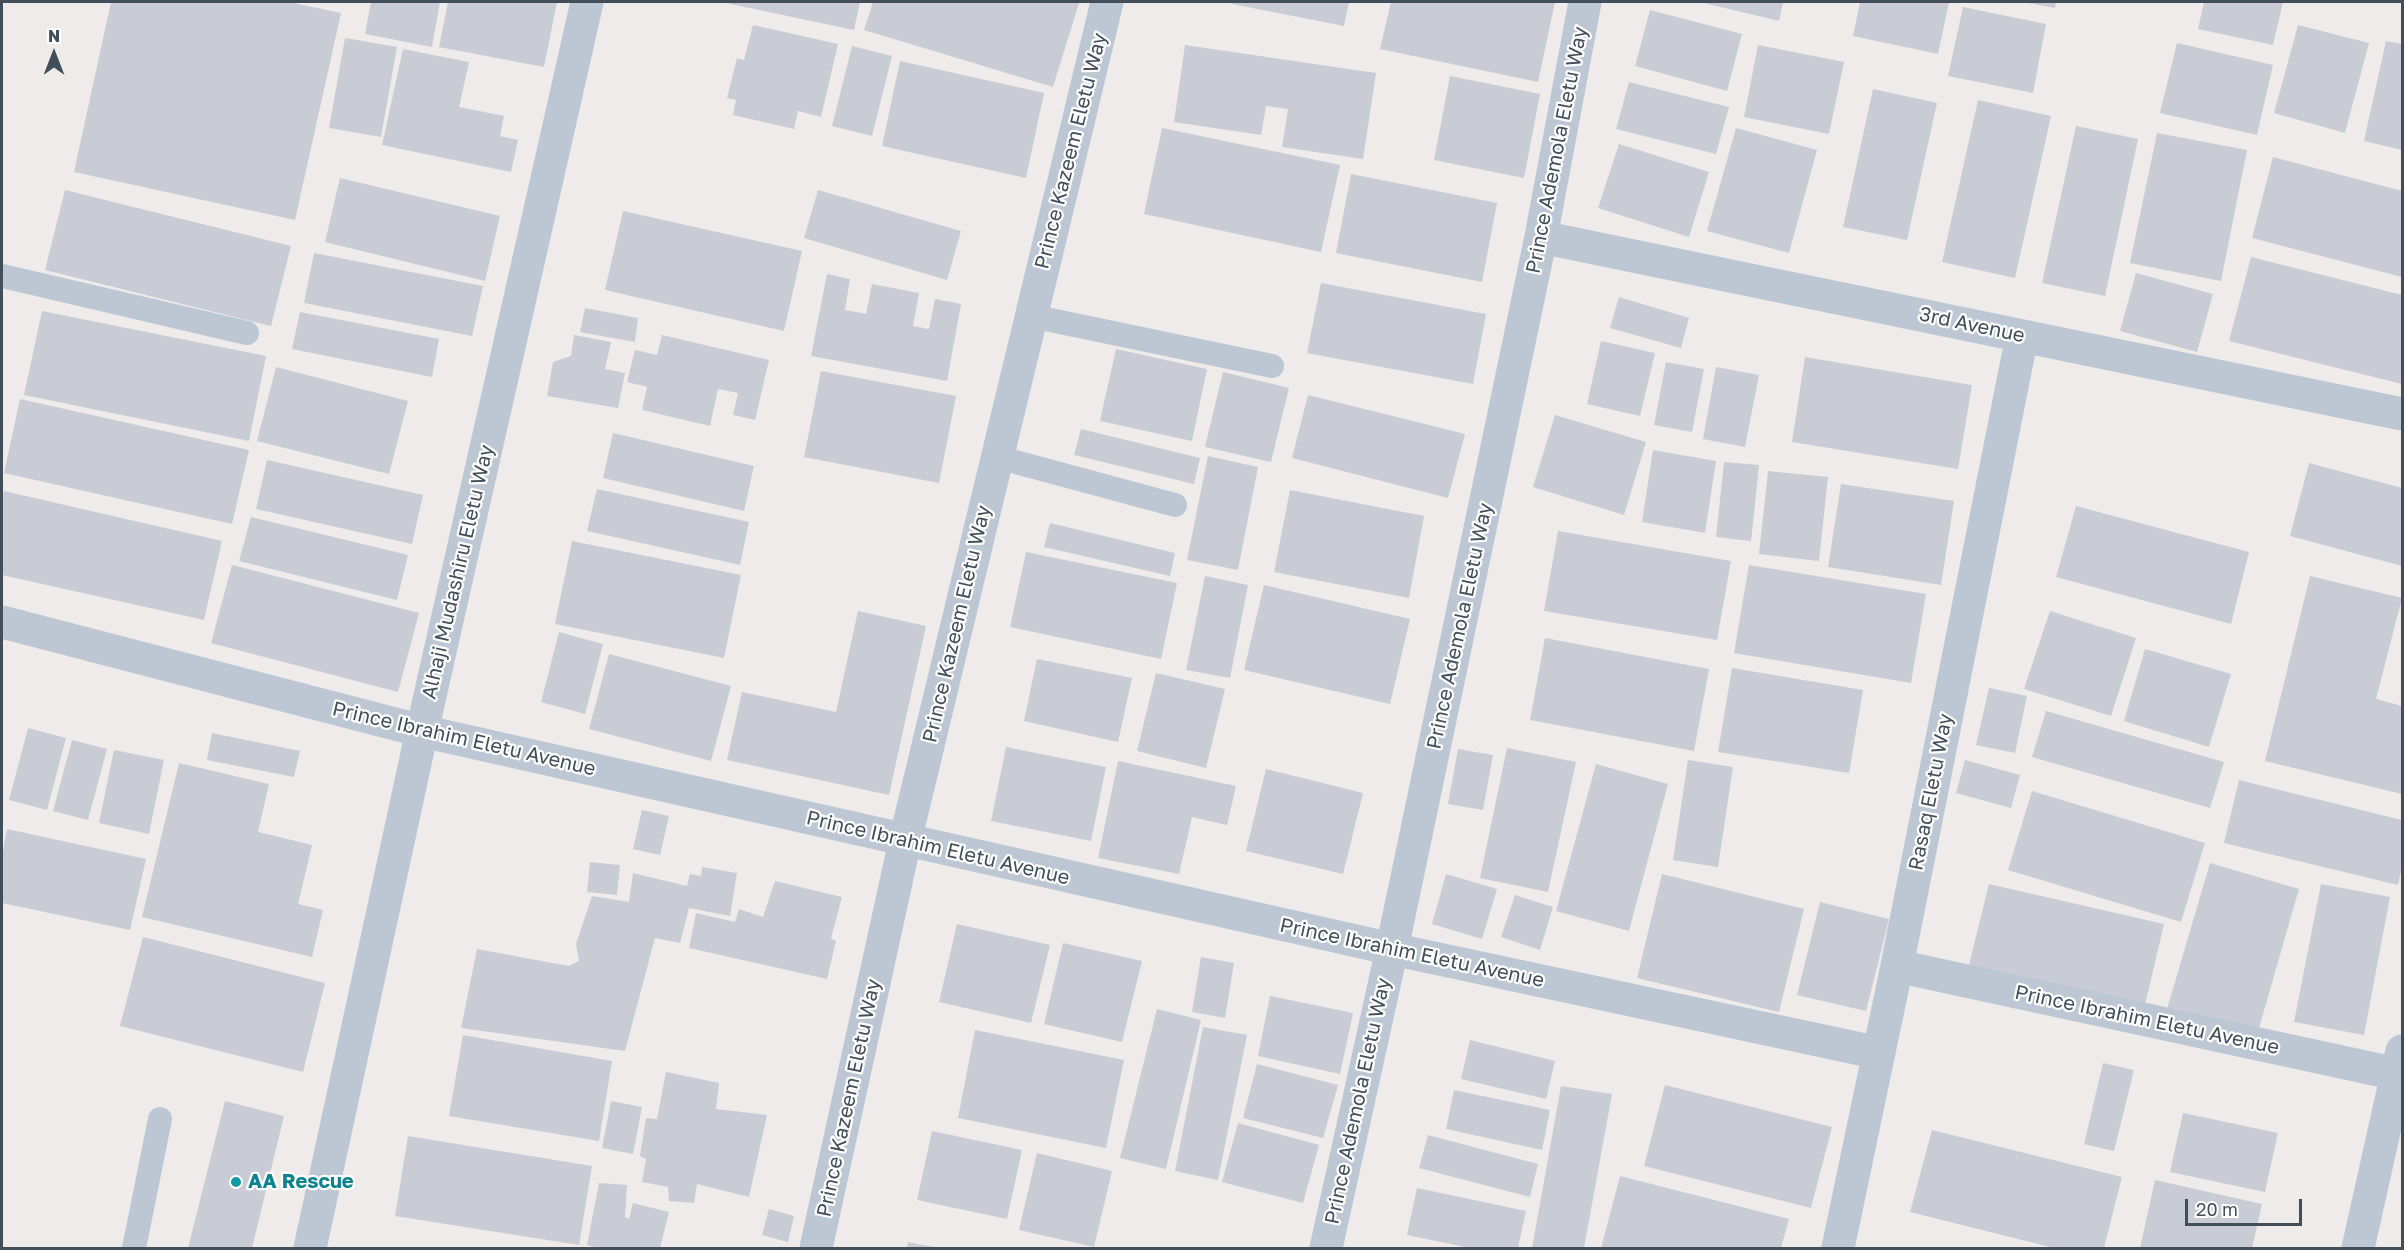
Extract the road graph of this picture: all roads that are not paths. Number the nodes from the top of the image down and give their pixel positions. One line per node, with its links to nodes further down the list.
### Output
1 (587, 2): 14 (street, Alhaji Mudashiru Eletu Way)
2 (1107, 2): 6 (street, Prince Kazeem Eletu Way)
3 (1585, 2): 4 (street, Prince Ademola Eletu Way)
4 (1541, 237): 8 (street, 3rd Avenue); 16 (street, Prince Ademola Eletu Way)
5 (2, 276): 7 (lane)
6 (1031, 316): 9 (lane); 11 (street, Prince Kazeem Eletu Way)
7 (247, 333)
8 (2022, 336): 10 (street, 3rd Avenue); 17 (street, Rasaq Eletu Way)
9 (1272, 366)
10 (2403, 414)
11 (997, 457): 12 (lane); 15 (street, Prince Kazeem Eletu Way)
12 (1175, 505)
13 (2, 622): 14 (street, Prince Ibrahim Eletu Avenue)
14 (422, 730): 15 (street, Prince Ibrahim Eletu Avenue); 22 (street, Alhaji Mudashiru Eletu Way)
15 (905, 841): 16 (street, Prince Ibrahim Eletu Avenue); 23 (street, Prince Kazeem Eletu Way)
16 (1392, 949): 18 (street, Prince Ibrahim Eletu Avenue); 24 (street, Prince Ademola Eletu Way)
17 (1897, 966): 18 (street, Rasaq Eletu Way); 19 (street, Prince Ibrahim Eletu Avenue)
18 (1879, 1053): 25 (street, Rasaq Eletu Way)
19 (2400, 1063): 26 (street)
20 (160, 1119): 21 (lane)
21 (134, 1248)
22 (310, 1248)
23 (816, 1248)
24 (1326, 1248)
25 (1838, 1248)
26 (2358, 1248)

